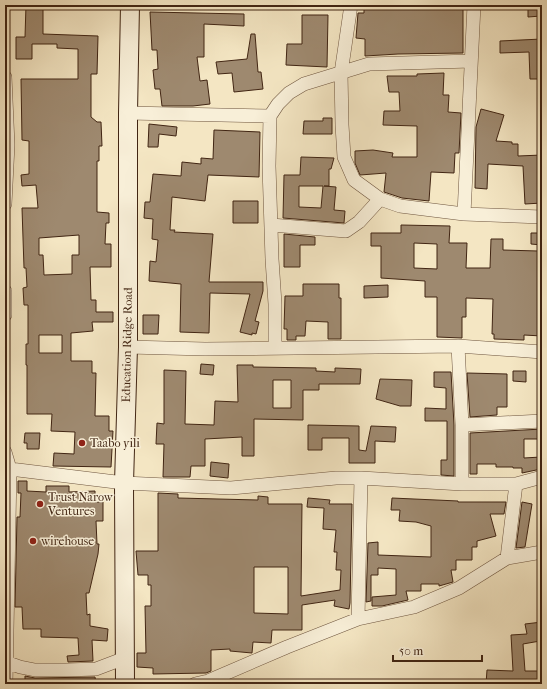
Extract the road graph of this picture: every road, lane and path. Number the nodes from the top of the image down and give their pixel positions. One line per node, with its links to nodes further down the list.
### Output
1 (130, 5): 7 (main road, Education Ridge Road)
2 (351, 5): 5 (street)
3 (474, 5): 4 (street)
4 (471, 61): 5 (street); 11 (street)
5 (342, 73): 8 (street); 9 (street)
6 (5, 77): 10 (street)
7 (128, 113): 8 (street); 17 (main road, Education Ridge Road)
8 (270, 116): 13 (street)
9 (380, 199): 11 (street); 13 (street)
10 (5, 204)
11 (464, 214): 12 (street)
12 (542, 217)
13 (271, 225): 18 (street)
14 (5, 291): 15 (street)
15 (5, 315)
16 (458, 346): 18 (street); 19 (street); 21 (street)
17 (128, 347): 18 (street); 26 (main road, Education Ridge Road)
18 (275, 348)
19 (542, 352)
20 (542, 421): 21 (street)
21 (462, 425): 27 (street)
22 (5, 452): 23 (street)
23 (10, 469): 26 (street); 33 (street)
24 (542, 477): 28 (street)
25 (361, 478): 26 (street); 27 (street); 31 (street)
26 (124, 483): 32 (main road, Education Ridge Road)
27 (462, 484): 28 (street)
28 (516, 484): 30 (street)
29 (542, 552): 30 (street)
30 (507, 558): 31 (street)
31 (358, 619): 36 (street)
32 (125, 658): 33 (street); 35 (main road, Education Ridge Road)
33 (6, 662): 34 (street)
34 (6, 684)
35 (125, 684)
36 (195, 684)

